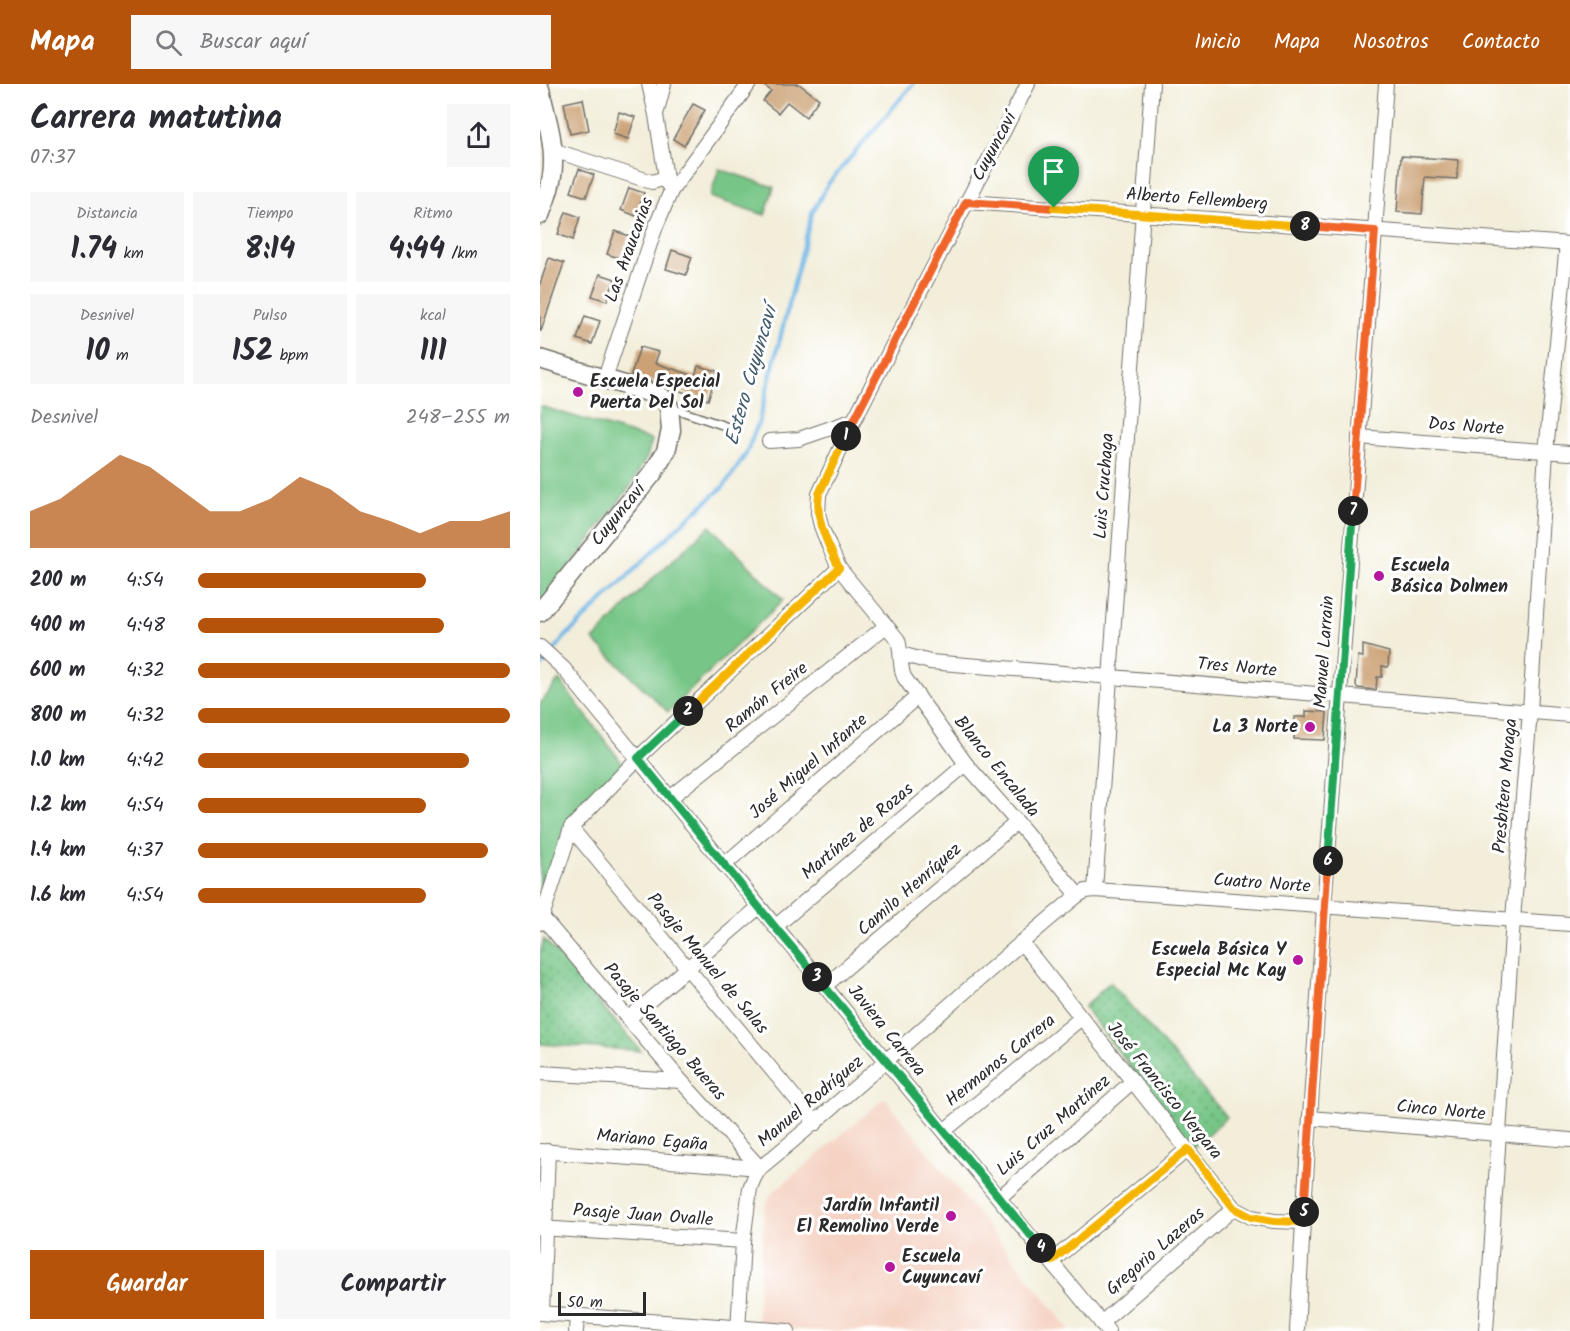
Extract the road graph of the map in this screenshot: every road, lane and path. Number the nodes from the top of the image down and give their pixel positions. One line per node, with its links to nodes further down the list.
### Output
1 (649, 84): 8 (street)
2 (664, 84): 8 (street)
3 (749, 84): 10 (street, Las Araucarias)
4 (1028, 84): 11 (street, Cuyuncaví)
5 (1152, 84): 13 (street, Luis Cruchaga)
6 (1386, 84): 14 (street, Manuel Larrain)
7 (540, 89): 9 (street)
8 (656, 115): 10 (street)
9 (552, 150): 10 (street); 12 (street)
10 (668, 185): 17 (street, Las Araucarias)
11 (966, 202): 13 (street, Alberto Fellemberg); 19 (street, Cuyuncaví)
12 (540, 215)
13 (1142, 215): 14 (street, Alberto Fellemberg); 30 (street, Luis Cruchaga)
14 (1375, 231): 15 (street, Alberto Fellemberg); 21 (street, Manuel Larrain)
15 (1569, 244): 23 (street, Presbítero Moraga)
16 (540, 359): 17 (street)
17 (605, 378): 18 (street)
18 (669, 407): 20 (lane); 26 (street, Cuyuncaví)
19 (854, 420): 22 (street); 25 (street, Cuyuncaví)
20 (731, 428)
21 (1359, 437): 23 (street, Dos Norte); 31 (street, Manuel Larrain)
22 (769, 441)
23 (1546, 451): 24 (street, Dos Norte); 33 (street, Presbítero Moraga)
24 (1570, 453)
25 (839, 568): 27 (street, Cuyuncaví); 35 (street)
26 (540, 612)
27 (886, 626): 29 (street, Cuyuncaví); 37 (street, Ramón Freire)
28 (540, 647): 35 (street, Javiera Carrera)
29 (901, 654): 30 (street, Tres Norte); 32 (street, Blanco Encalada)
30 (1110, 676): 31 (street, Tres Norte); 41 (street, Luis Cruchaga)
31 (1340, 695): 33 (street, Tres Norte); 44 (street, Manuel Larrain)
32 (918, 696): 36 (street, Blanco Encalada); 40 (street, José Miguel Infante)
33 (1530, 711): 34 (street, Tres Norte); 45 (street, Presbítero Moraga)
34 (1570, 715)
35 (638, 758): 37 (street, Javiera Carrera); 39 (street)
36 (966, 764): 38 (street, Blanco Encalada); 48 (street, Martínez de Rozas)
37 (670, 798): 40 (street, Javiera Carrera)
38 (1017, 822): 42 (street, Blanco Encalada); 51 (street, Camilo Henríquez)
39 (571, 828): 46 (street); 50 (street, Pasaje Manuel de Salas)
40 (724, 865): 43 (street, Javiera Carrera)
41 (1095, 890): 42 (street, Manuel Rodríguez); 44 (street, Cuatro Norte)
42 (1078, 896): 49 (street, Manuel Rodríguez)
43 (759, 907): 48 (street, Javiera Carrera); 50 (street)
44 (1324, 907): 45 (street, Cuatro Norte); 58 (street, Manuel Larrain)
45 (1513, 919): 47 (street, Cuatro Norte); 61 (street, Presbítero Moraga)
46 (541, 920): 53 (street, Pasaje Santiago Bueras)
47 (1570, 924)
48 (775, 927): 51 (street, Javiera Carrera)
49 (1021, 942): 52 (street, José Francisco Vergara); 54 (street, Manuel Rodríguez)
50 (686, 968): 53 (street); 59 (street, Pasaje Manuel de Salas)
51 (825, 986): 54 (street, Javiera Carrera)
52 (1081, 1018): 57 (street, José Francisco Vergara); 60 (street, Hermanos Carrera)
53 (628, 1019): 56 (street, Pasaje Santiago Bueras)
54 (887, 1061): 59 (street, Manuel Rodríguez); 60 (street, Javiera Carrera)
55 (540, 1073): 56 (street)
56 (681, 1081): 65 (street, Pasaje Santiago Bueras)
57 (1133, 1081): 63 (street, José Francisco Vergara); 66 (street, Luis Cruz Martínez)
58 (1310, 1118): 61 (street, Cinco Norte); 68 (street, Manuel Larrain)
59 (816, 1123): 65 (street, Manuel Rodríguez)
60 (944, 1131): 66 (street, Javiera Carrera)
61 (1499, 1134): 62 (street, Cinco Norte); 80 (street, Presbítero Moraga)
62 (1570, 1140)
63 (1188, 1149): 67 (street, José Francisco Vergara); 71 (street)
64 (544, 1151): 65 (street, Mariano Egaña); 69 (street)
65 (760, 1168): 70 (street, Manuel Rodríguez)
66 (999, 1198): 71 (street, Javiera Carrera)
67 (1234, 1208): 68 (street); 75 (street, Gregorio Lazeras)
68 (1303, 1222): 79 (street, Manuel Larrain)
69 (543, 1228): 70 (street, Pasaje Juan Ovalle); 72 (street)
70 (743, 1241): 76 (street, Manuel Rodríguez)
71 (1052, 1261): 75 (street, Javiera Carrera)
72 (541, 1313): 73 (street)
73 (577, 1316): 74 (street); 77 (street)
74 (651, 1326): 76 (street)
75 (1105, 1327)
76 (738, 1329): 78 (street)
77 (576, 1331)
78 (788, 1331)
79 (1297, 1331)
80 (1486, 1331)

